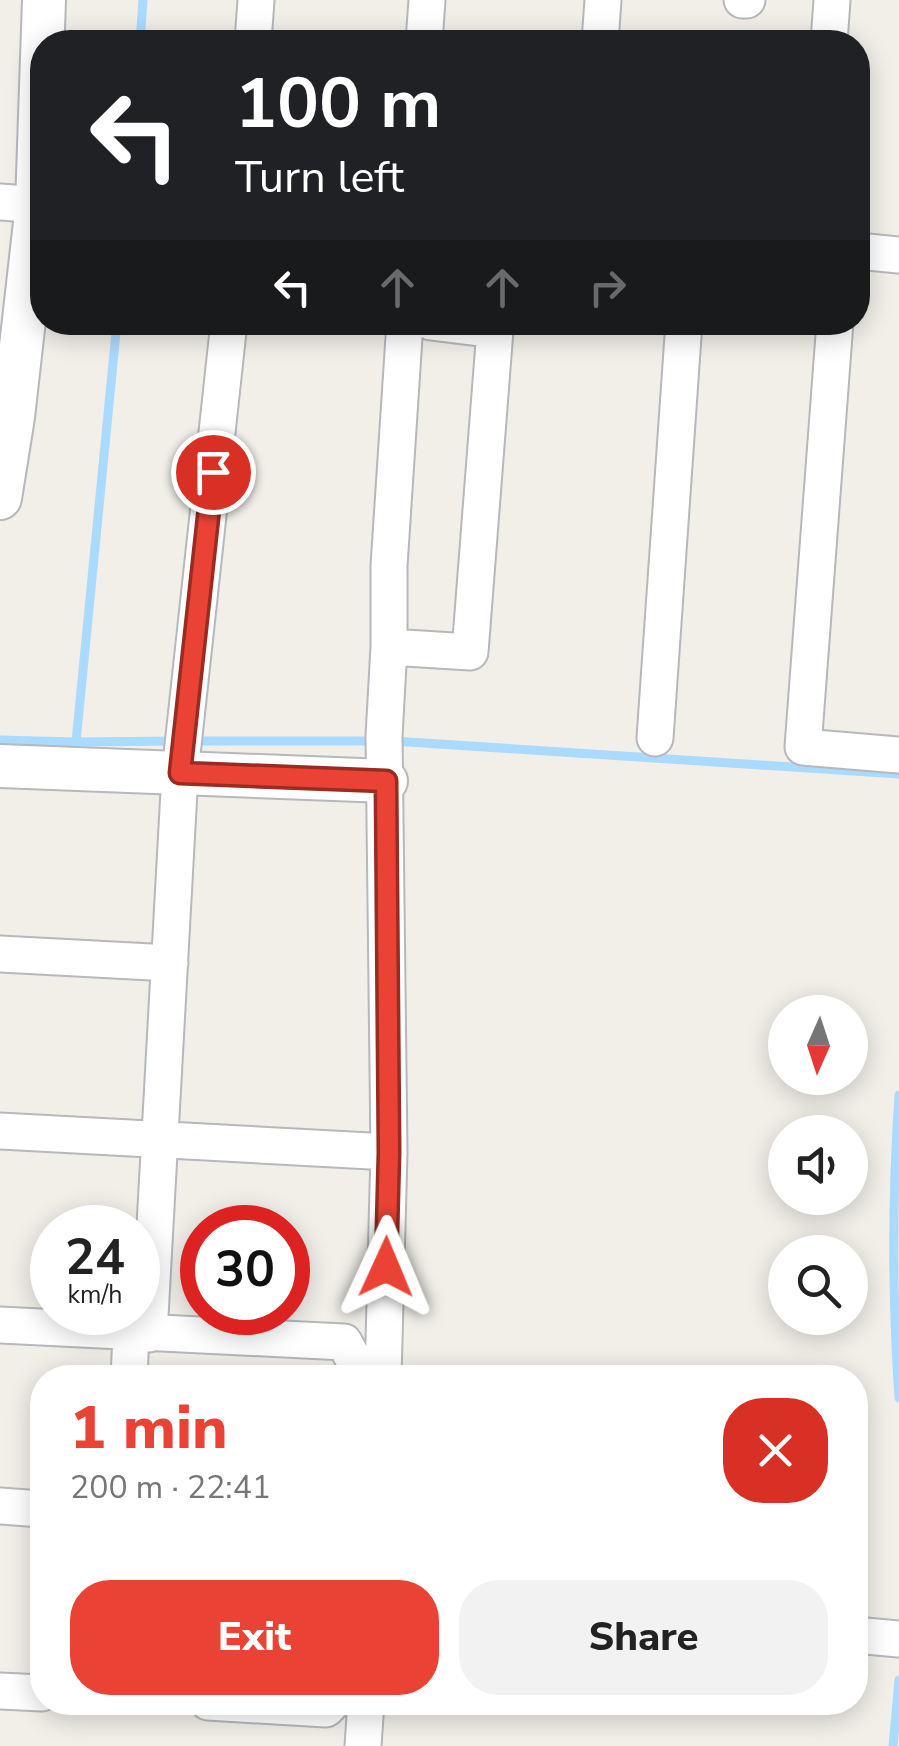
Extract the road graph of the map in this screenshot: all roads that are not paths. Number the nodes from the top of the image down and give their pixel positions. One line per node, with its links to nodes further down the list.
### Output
1 (44, 0): 6 (street)
2 (256, 0): 7 (street)
3 (427, 0): 8 (street)
4 (602, 0): 9 (street)
5 (832, 0): 10 (street)
6 (41, 30)
7 (254, 30)
8 (425, 30)
9 (601, 30)
10 (830, 30)
11 (30, 159): 12 (street)
12 (26, 204): 20 (street)
13 (870, 251): 14 (street)
14 (899, 255)
15 (228, 335): 23 (street)
16 (404, 335): 21 (street)
17 (495, 335): 21 (street)
18 (683, 335): 22 (street)
19 (834, 335): 25 (street)
20 (0, 498)
21 (389, 648): 24 (street)
22 (656, 738)
23 (182, 752): 24 (street); 26 (street); 28 (street)
24 (385, 755): 31 (street)
25 (899, 755)
26 (0, 766)
27 (0, 954): 28 (street)
28 (170, 963): 30 (street)
29 (0, 1131): 30 (street)
30 (160, 1141): 31 (street); 32 (street)
31 (389, 1152): 39 (street)
32 (153, 1205)
33 (0, 1325): 34 (street)
34 (30, 1327)
35 (160, 1334): 38 (street)
36 (140, 1335): 37 (street)
37 (132, 1365)
38 (355, 1365)
39 (384, 1365)
40 (0, 1506): 41 (street)
41 (30, 1507)
42 (0, 1691): 43 (street)
43 (30, 1692)
44 (365, 1715): 45 (street)
45 (363, 1746)

